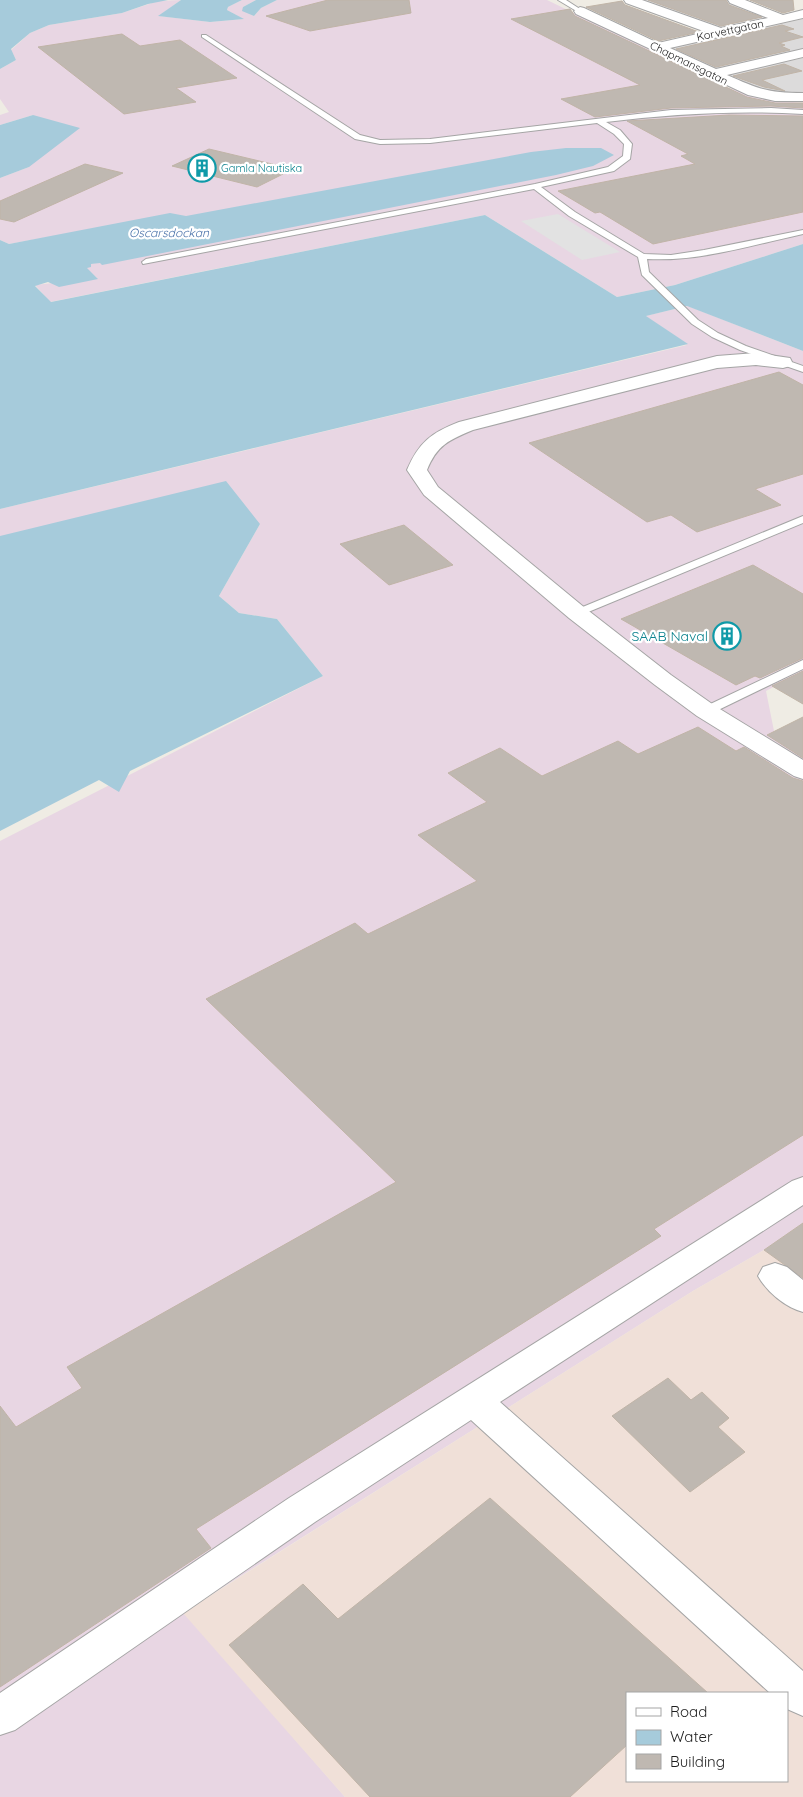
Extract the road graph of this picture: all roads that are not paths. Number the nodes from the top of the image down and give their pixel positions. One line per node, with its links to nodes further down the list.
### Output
1 (561, 0): 6 (lane)
2 (631, 0): 4 (street); 9 (street)
3 (734, 0): 8 (street)
4 (614, 4)
5 (597, 8): 6 (street)
6 (580, 11): 11 (street, Chapmansgatan)
7 (803, 14): 8 (street, Korvettgatan)
8 (782, 19): 9 (street, Korvettgatan)
9 (720, 32): 11 (street, Korvettgatan)
10 (204, 36): 16 (lane)
11 (656, 47): 13 (street, Chapmansgatan)
12 (803, 53): 13 (street)
13 (713, 74): 14 (street, Chapmansgatan)
14 (803, 97)
15 (803, 112): 16 (lane)
16 (598, 121): 17 (lane)
17 (535, 186): 19 (lane); 20 (lane)
18 (803, 232): 19 (lane)
19 (642, 256): 21 (lane)
20 (146, 262)
21 (793, 365): 23 (street)
22 (803, 519): 23 (lane)
23 (577, 613): 25 (street)
24 (803, 664): 25 (lane)
25 (706, 711): 26 (street)
26 (803, 771)
27 (803, 1188): 30 (street)
28 (775, 1276): 29 (street)
29 (803, 1298)
30 (474, 1401): 31 (street); 32 (street)
31 (803, 1697)
32 (0, 1716)

